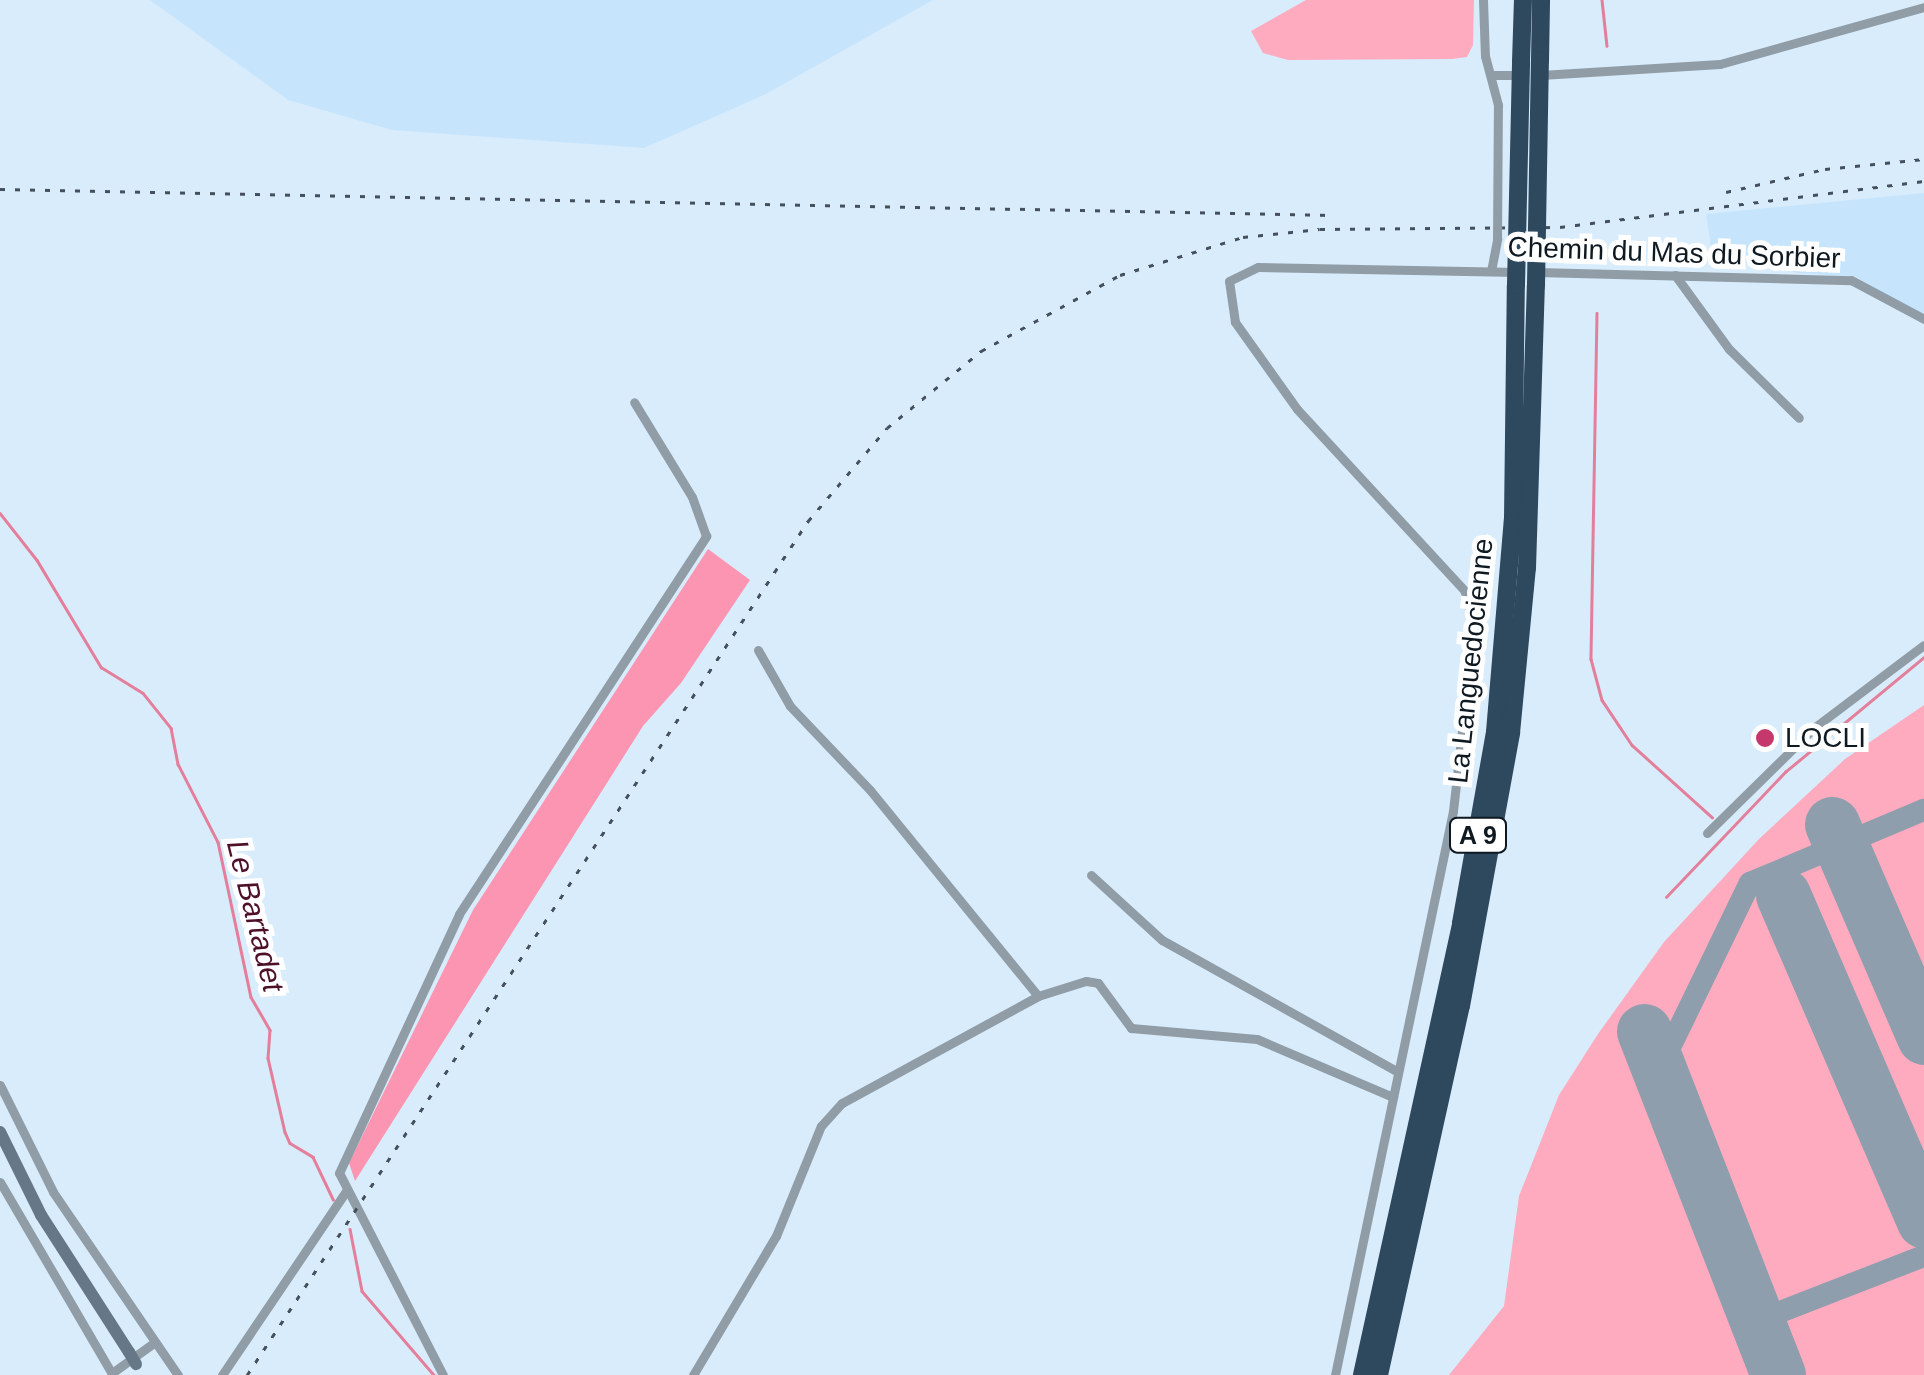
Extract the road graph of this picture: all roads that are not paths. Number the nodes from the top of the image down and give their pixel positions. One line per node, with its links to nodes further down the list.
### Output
1 (1483, 0): 6 (street, Chemin du Mas du Sorbier)
2 (1522, 0): 5 (highway, La Languedocienne / A 9)
3 (1541, 0): 5 (highway, La Languedocienne / A 9)
4 (1924, 7): 6 (street)
5 (1530, 61): 24 (highway, La Languedocienne / A 9, bridge); 32 (highway, La Languedocienne / A 9, bridge)
6 (1493, 75): 7 (street, Chemin du Mas du Sorbier, bridge)
7 (1491, 271): 8 (street, Chemin du Mas du Sorbier); 17 (street)
8 (1674, 275): 9 (street, Chemin du Mas du Sorbier); 11 (street)
9 (1924, 319)
10 (634, 402): 22 (street)
11 (1799, 418)
12 (1924, 645): 14 (street)
13 (758, 650): 16 (street)
14 (1707, 833)
15 (1091, 875): 17 (street)
16 (1038, 996): 19 (street); 30 (street)
17 (1398, 1072): 19 (street)
18 (0, 1085): 23 (street)
19 (1393, 1097): 31 (street)
20 (0, 1132): 25 (main road)
21 (0, 1182): 26 (street)
22 (347, 1190): 28 (street); 29 (street)
23 (156, 1342): 26 (street); 27 (street)
24 (1386, 1342): 33 (highway, La Languedocienne / A 9); 34 (highway)
25 (136, 1364)
26 (112, 1374)
27 (178, 1375)
28 (222, 1375)
29 (443, 1375)
30 (693, 1375)
31 (1335, 1375)
32 (1362, 1375)
33 (1379, 1375)
34 (1388, 1375)

